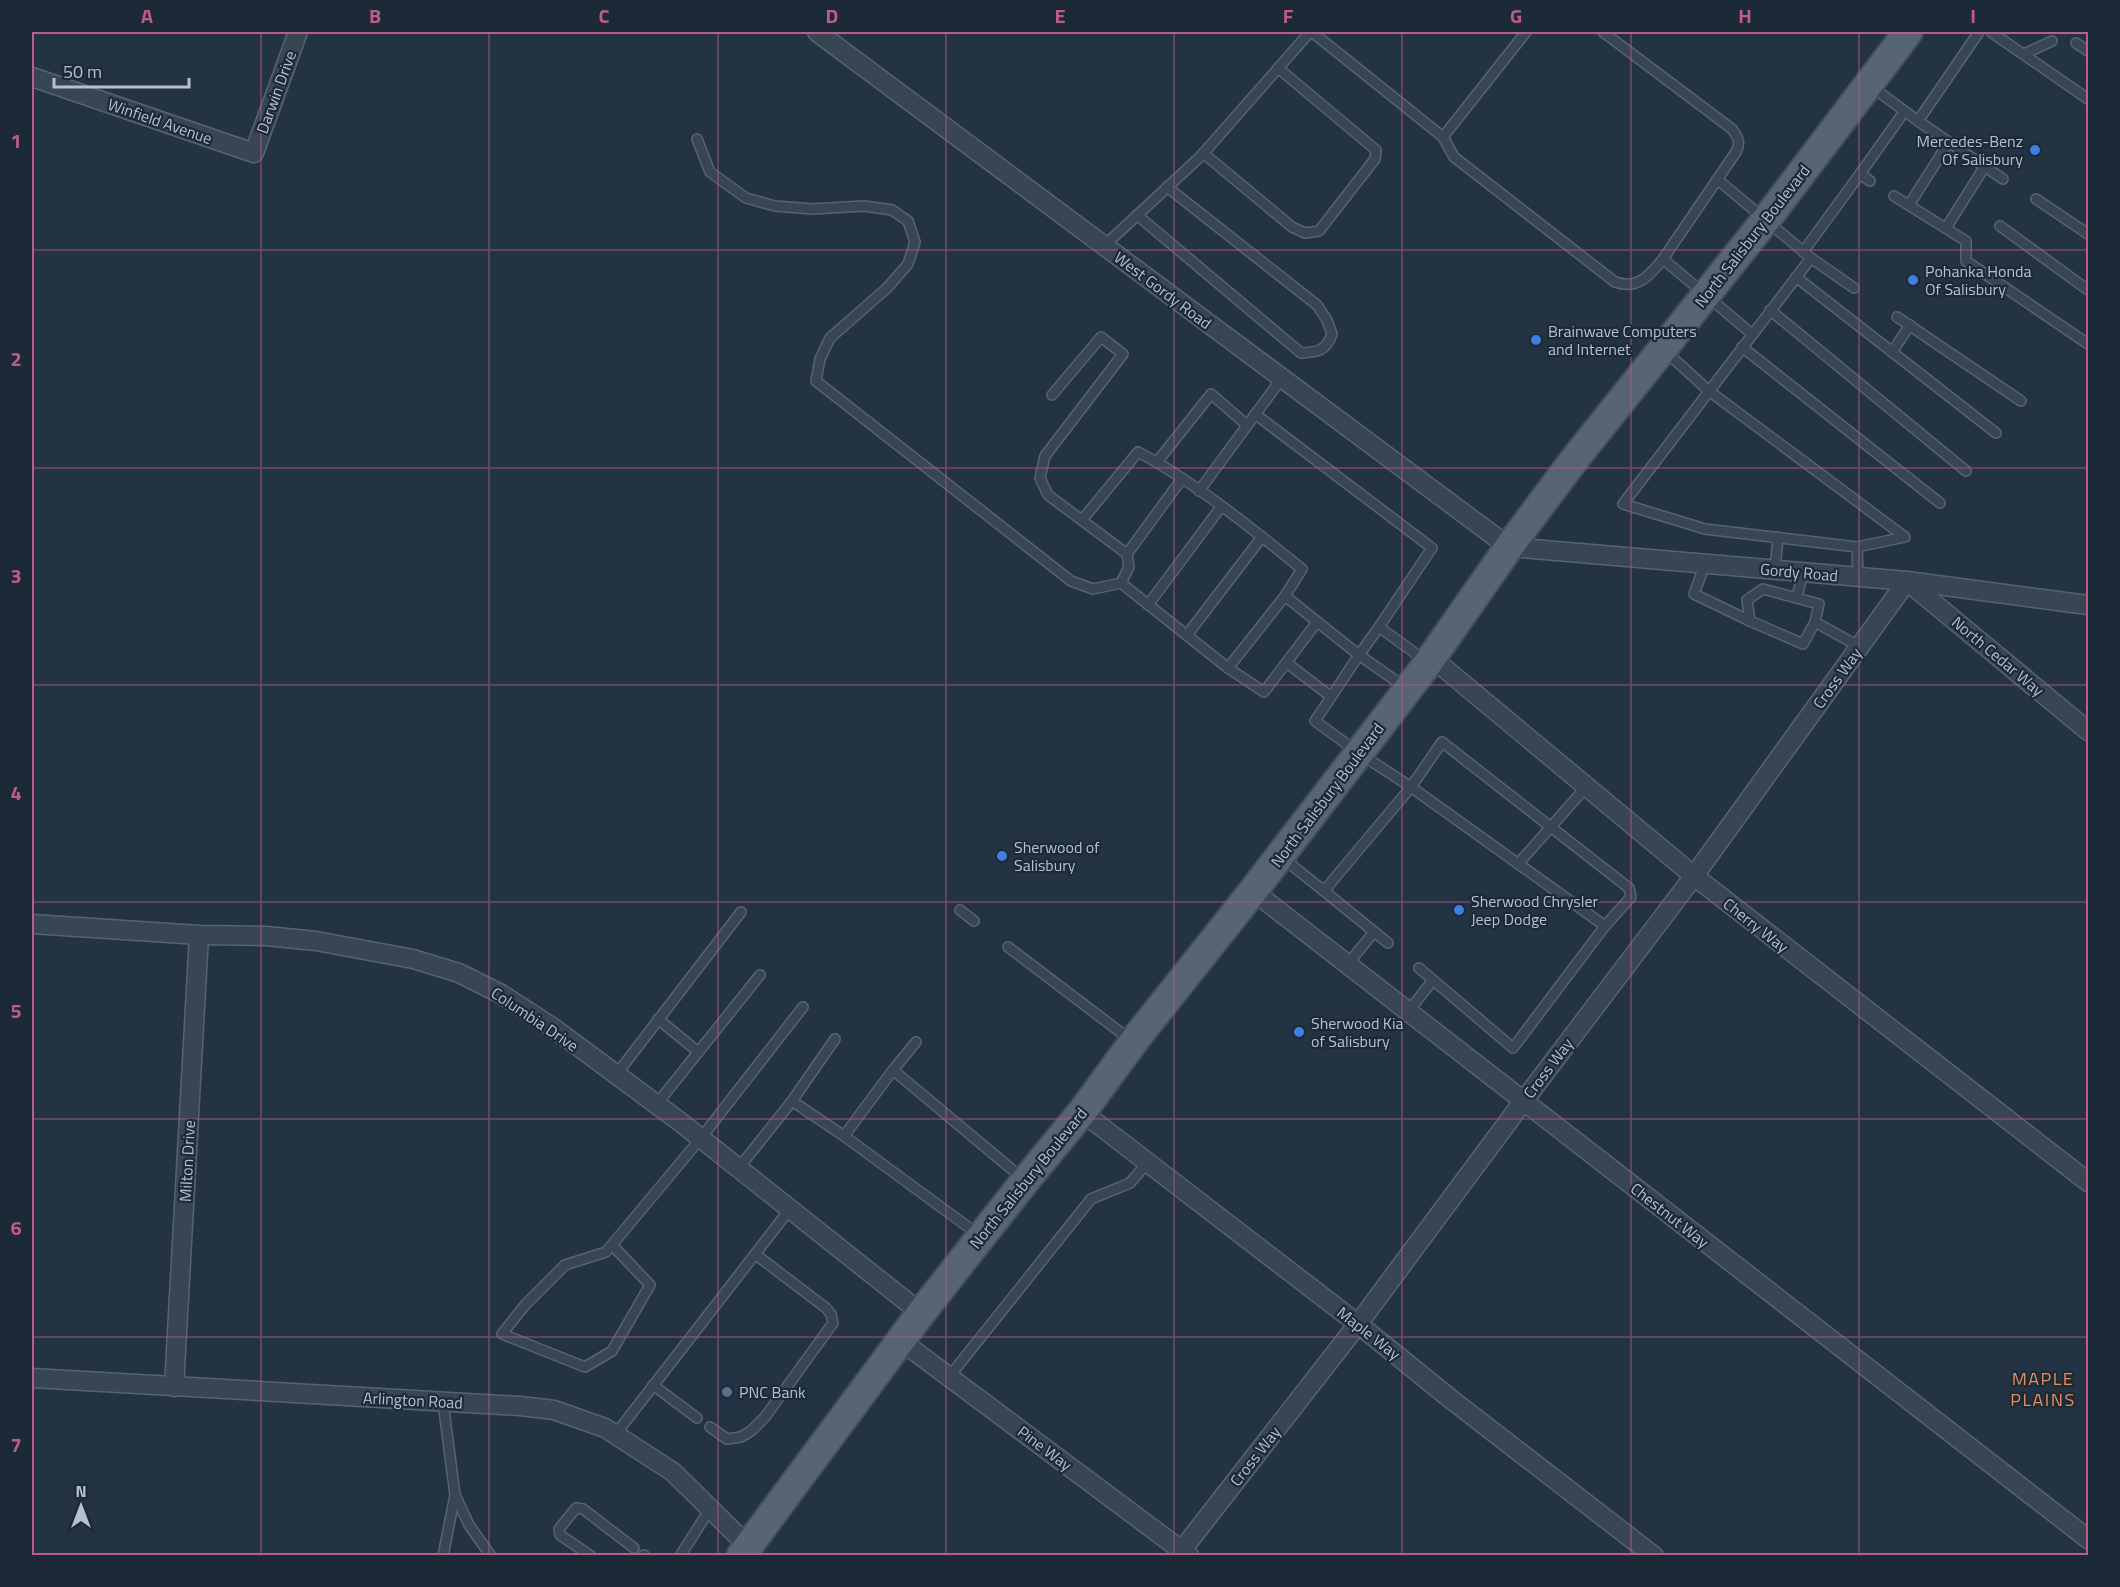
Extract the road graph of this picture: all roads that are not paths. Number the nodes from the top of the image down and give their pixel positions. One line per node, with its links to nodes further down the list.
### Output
1 (298, 32): 22 (street, Darwin Drive)
2 (817, 32): 38 (street, West Gordy Road)
3 (1311, 32): 13 (lane); 19 (lane)
4 (1526, 32): 19 (lane)
5 (1603, 32): 26 (lane)
6 (1908, 32): 15 (main road, North Salisbury Boulevard)
7 (1979, 32): 18 (lane)
8 (1991, 32): 12 (lane)
9 (2052, 41): 12 (lane)
10 (2076, 43): 11 (lane)
11 (2088, 51)
12 (2024, 54): 16 (lane)
13 (1278, 68): 23 (lane); 23 (lane)
14 (32, 78): 22 (street, Winfield Avenue)
15 (1869, 85): 17 (lane); 34 (main road, North Salisbury Boulevard)
16 (2088, 99)
17 (1904, 112): 18 (lane); 25 (lane)
18 (1918, 121): 21 (lane)
19 (1443, 137): 40 (lane)
20 (698, 139): 77 (lane)
21 (1949, 142): 24 (lane); 32 (lane)
22 (254, 153)
23 (1203, 153): 29 (lane)
24 (1985, 166): 27 (lane); 36 (lane)
25 (1860, 174): 28 (lane); 39 (lane)
26 (1717, 179): 34 (lane); 40 (lane)
27 (2003, 179)
28 (1870, 181)
29 (1167, 188): 33 (lane); 33 (lane)
30 (1894, 196): 32 (lane)
31 (2036, 199): 37 (lane)
32 (1909, 205): 36 (lane)
33 (1137, 216): 38 (lane)
34 (1765, 221): 39 (lane); 44 (main road, North Salisbury Boulevard)
35 (2000, 226): 43 (lane)
36 (1946, 228): 49 (lane)
37 (2088, 234)
38 (1104, 246): 53 (street, West Gordy Road)
39 (1807, 255): 41 (lane); 42 (lane)
40 (1663, 259): 44 (lane)
41 (1796, 277): 45 (lane); 52 (lane)
42 (1854, 288)
43 (2088, 291)
44 (1706, 295): 48 (lane); 51 (main road, North Salisbury Boulevard)
45 (1770, 310): 48 (lane); 61 (lane)
46 (1898, 317): 47 (lane)
47 (1910, 326): 52 (lane); 56 (lane)
48 (1752, 334): 50 (lane)
49 (2088, 344)
50 (1742, 346): 54 (lane); 64 (lane)
51 (1663, 349): 54 (lane); 69 (main road, North Salisbury Boulevard)
52 (1892, 352): 59 (lane)
53 (1282, 378): 57 (lane); 69 (street, West Gordy Road)
54 (1708, 391): 68 (lane); 70 (lane)
55 (1052, 395): 66 (lane)
56 (2021, 401)
57 (1255, 414): 58 (lane); 85 (lane)
58 (1247, 425): 60 (lane); 63 (lane)
59 (1996, 433)
60 (1157, 462): 62 (lane); 66 (lane)
61 (1966, 471)
62 (1181, 480): 63 (lane); 71 (lane)
63 (1199, 491): 65 (lane)
64 (1940, 503)
65 (1221, 507): 67 (lane); 80 (lane)
66 (1082, 520): 71 (lane)
67 (1262, 537): 78 (lane); 86 (lane)
68 (1778, 537): 70 (lane); 73 (lane)
69 (1509, 547): 72 (street, Gordy Road); 89 (main road, North Salisbury Boulevard)
70 (1857, 547): 75 (lane)
71 (1126, 554): 77 (lane)
72 (1705, 564): 73 (street, Gordy Road); 82 (lane)
73 (1775, 570): 74 (street, Gordy Road)
74 (1803, 572): 75 (street, Gordy Road); 79 (lane)
75 (1858, 577): 76 (street, Gordy Road)
76 (1907, 581): 81 (street, Gordy Road); 87 (street, Cross Way); 94 (street, North Cedar Way)
77 (1121, 583): 80 (lane)
78 (1285, 596): 83 (lane); 91 (lane)
79 (1797, 597): 82 (lane); 84 (lane)
80 (1148, 605): 86 (lane)
81 (2088, 605)
82 (1750, 621): 84 (lane)
83 (1317, 622): 88 (lane); 90 (lane)
84 (1815, 622): 87 (lane)
85 (1379, 627): 88 (lane); 89 (lane)
86 (1187, 635): 91 (lane)
87 (1860, 646): 101 (street, Cross Way)
88 (1359, 655): 92 (lane); 93 (lane)
89 (1430, 660): 92 (main road, North Salisbury Boulevard); 97 (street, Cherry Way)
90 (1287, 663): 91 (lane); 93 (lane)
91 (1228, 668)
92 (1408, 689): 95 (main road, North Salisbury Boulevard)
93 (1330, 696): 95 (lane)
94 (2088, 731)
95 (1359, 753): 96 (lane); 99 (main road, North Salisbury Boulevard)
96 (1411, 787): 98 (lane); 100 (lane); 103 (lane)
97 (1586, 787): 98 (lane); 101 (street, Cherry Way)
98 (1551, 827): 100 (lane); 108 (lane)
99 (1280, 856): 102 (main road, North Salisbury Boulevard); 103 (lane)
100 (1518, 864): 108 (lane)
101 (1694, 876): 127 (street, Cross Way); 135 (street, Cherry Way)
102 (1253, 891): 113 (street, Chestnut Way); 122 (main road, North Salisbury Boulevard)
103 (1324, 891): 109 (lane)
104 (960, 910): 106 (lane)
105 (741, 912): 119 (lane)
106 (974, 921)
107 (32, 924): 110 (street, Columbia Drive)
108 (1605, 926): 116 (lane)
109 (1374, 932): 111 (lane); 113 (lane)
110 (199, 935): 125 (street, Columbia Drive); 146 (street, Milton Drive)
111 (1388, 943)
112 (1008, 946): 122 (lane)
113 (1347, 965): 118 (street, Chestnut Way)
114 (1419, 968): 116 (lane)
115 (760, 975): 123 (lane)
116 (1433, 980): 118 (lane)
117 (803, 1007): 131 (lane)
118 (1408, 1012): 127 (street, Chestnut Way)
119 (658, 1019): 123 (lane); 125 (lane)
120 (835, 1039): 126 (lane)
121 (916, 1042): 124 (lane)
122 (1133, 1042): 129 (main road, North Salisbury Boulevard)
123 (697, 1051): 128 (lane)
124 (893, 1070): 130 (lane); 134 (lane)
125 (616, 1075): 128 (street, Columbia Drive)
126 (792, 1101): 130 (lane); 133 (lane)
127 (1523, 1101): 141 (street, Cross Way); 153 (street, Chestnut Way)
128 (656, 1105): 131 (street, Columbia Drive)
129 (1082, 1112): 132 (street, Maple Way); 134 (main road, North Salisbury Boulevard)
130 (844, 1136): 137 (lane)
131 (701, 1138): 133 (street, Columbia Drive); 138 (lane)
132 (1148, 1162): 141 (street, Maple Way); 143 (lane)
133 (738, 1169): 136 (street, Columbia Drive)
134 (1025, 1180): 137 (main road, North Salisbury Boulevard)
135 (2088, 1182)
136 (790, 1209): 139 (lane); 140 (street, Columbia Drive)
137 (981, 1237): 140 (main road, North Salisbury Boulevard)
138 (612, 1245): 138 (lane)
139 (755, 1254): 145 (lane); 149 (lane)
140 (921, 1313): 142 (main road, North Salisbury Boulevard)
141 (1358, 1324): 157 (street, Cross Way); 162 (street, Maple Way)
142 (901, 1341): 143 (street, Pine Way); 155 (main road, North Salisbury Boulevard)
143 (950, 1377): 157 (street, Pine Way)
144 (32, 1378): 146 (street, Arlington Road)
145 (653, 1385): 148 (lane); 150 (lane)
146 (174, 1387): 147 (street, Arlington Road)
147 (443, 1402): 150 (street, Arlington Road); 151 (lane)
148 (697, 1418)
149 (710, 1427)
150 (615, 1435): 152 (street, Arlington Road)
151 (455, 1495): 158 (lane); 159 (lane)
152 (710, 1509): 155 (street, Arlington Road); 156 (lane)
153 (2088, 1539)
154 (634, 1548): 160 (lane)
155 (744, 1551)
156 (682, 1552): 161 (lane)
157 (1186, 1553)
158 (443, 1556)
159 (491, 1556)
160 (591, 1556)
161 (693, 1556)
162 (1654, 1556)

